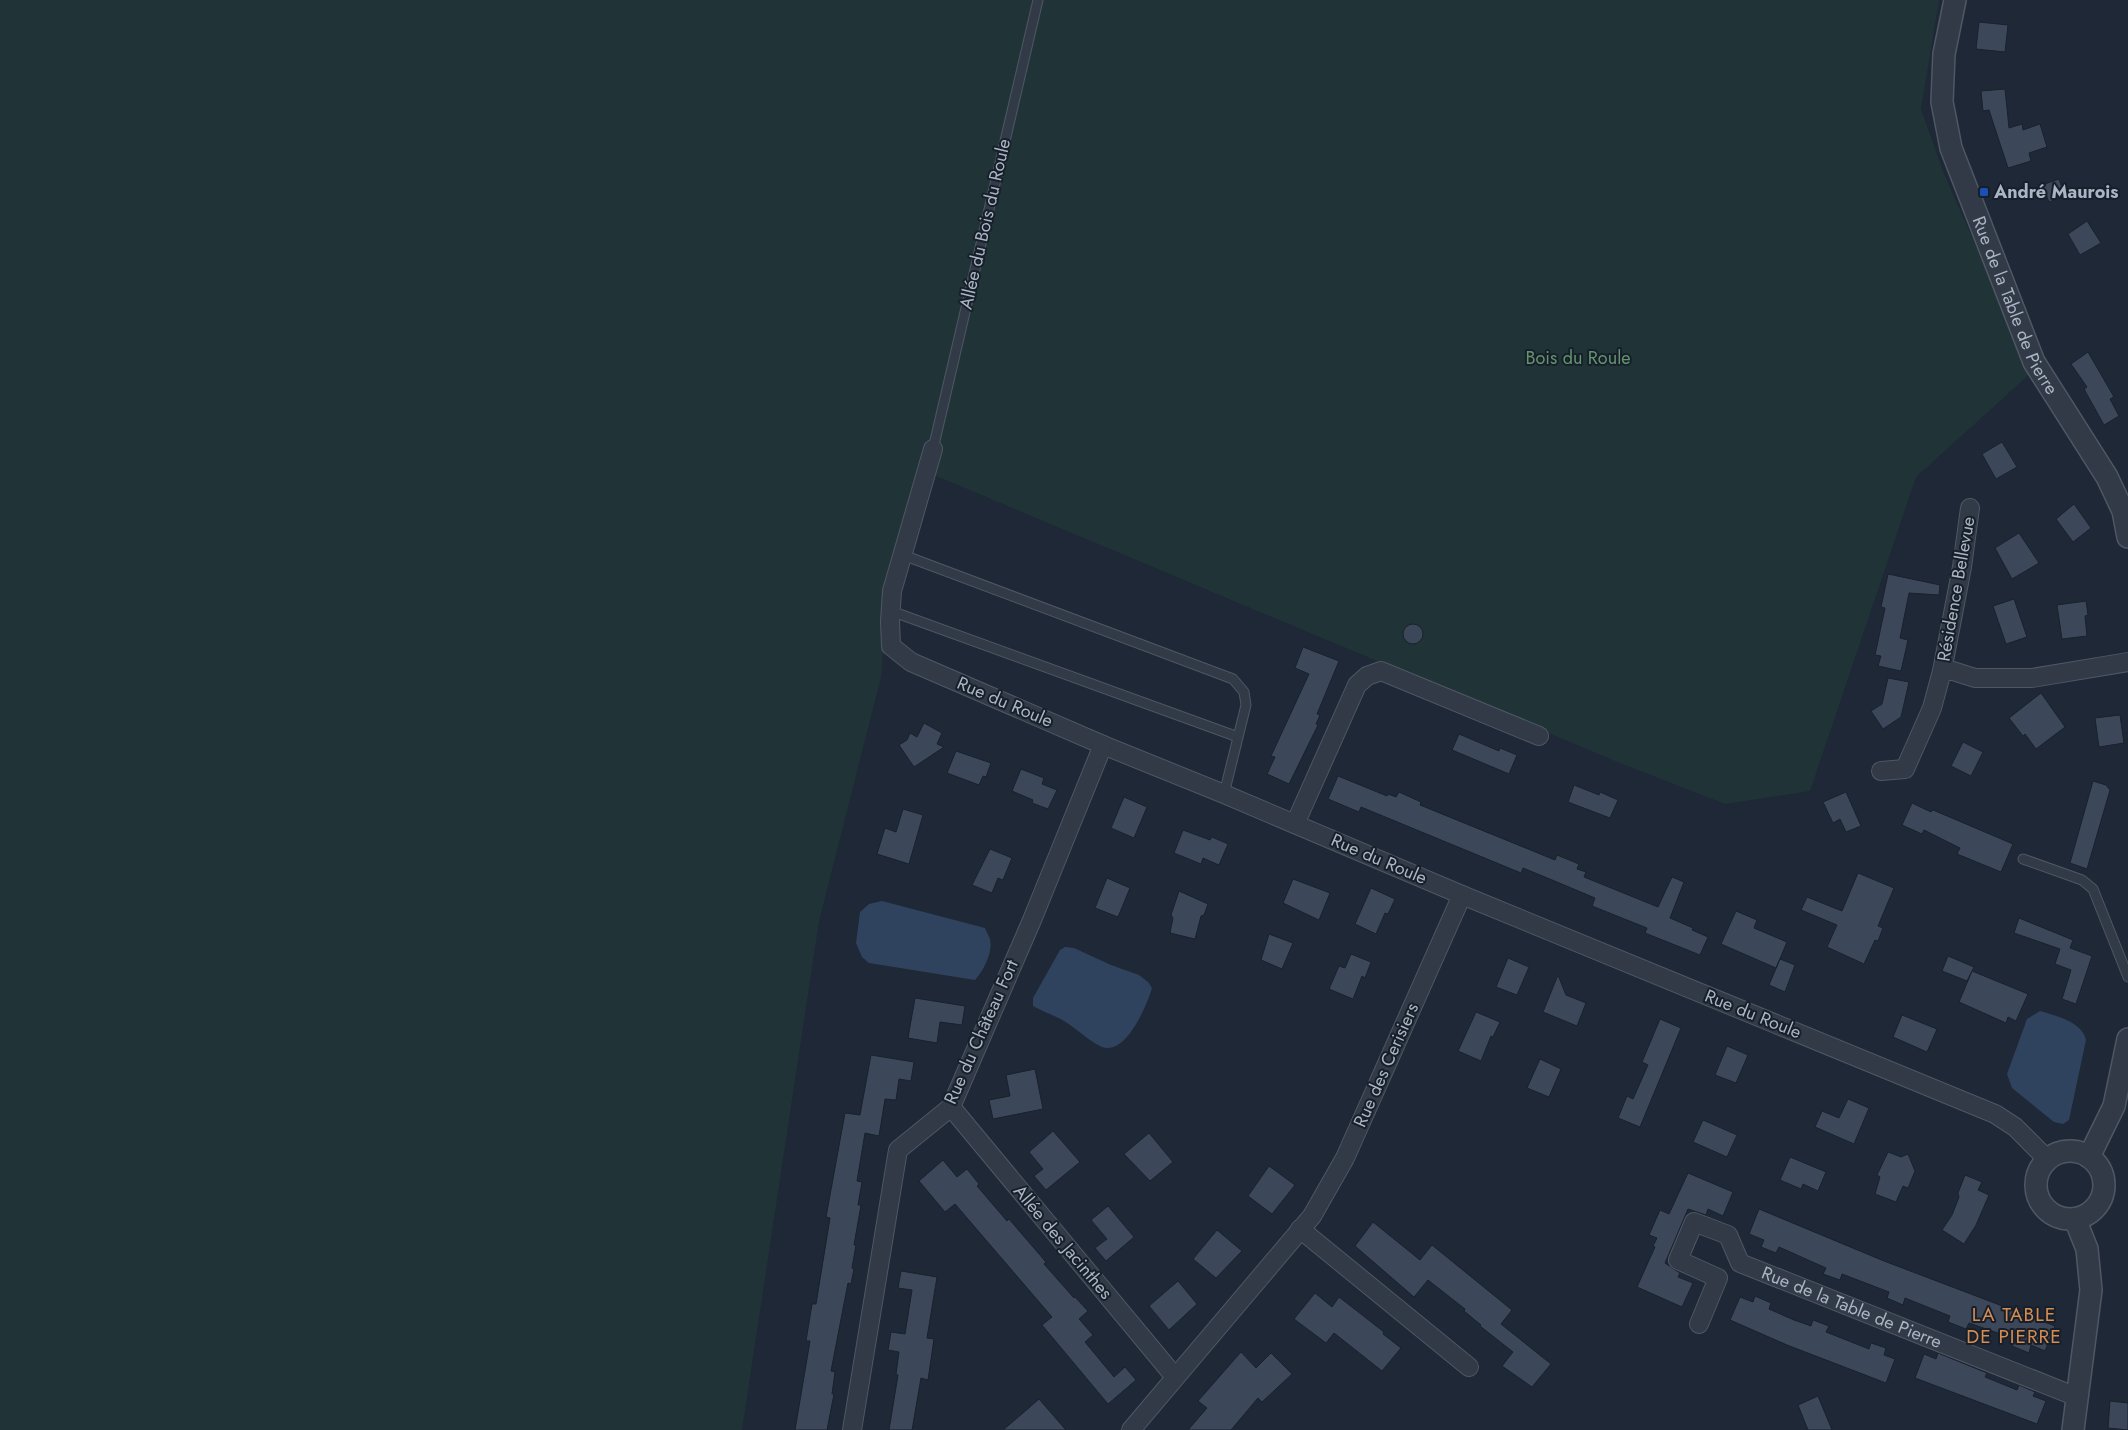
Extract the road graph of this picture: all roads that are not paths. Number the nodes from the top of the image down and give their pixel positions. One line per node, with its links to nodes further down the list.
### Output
1 (1038, 0): 3 (lane, Allée du Bois du Roule)
2 (1955, 0): 5 (street, Rue de la Table de Pierre)
3 (933, 449): 6 (street, Rue du Roule)
4 (1970, 508): 9 (street, Résidence Bellevue)
5 (2128, 537)
6 (903, 555): 7 (street, Rue du Roule); 11 (lane)
7 (891, 611): 11 (lane); 12 (street, Rue du Roule)
8 (2128, 662): 9 (street, Résidence Bellevue)
9 (1942, 671): 13 (street, Résidence Bellevue)
10 (1539, 736): 15 (street)
11 (1238, 737): 14 (lane)
12 (1103, 745): 14 (street, Rue du Roule); 20 (street, Rue du Château Fort)
13 (1881, 771)
14 (1224, 794): 15 (street, Rue du Roule)
15 (1295, 824): 17 (street, Rue du Roule)
16 (2023, 859): 18 (lane)
17 (1462, 895): 22 (street, Rue du Roule); 24 (street, Rue des Cerisiers)
18 (2128, 977)
19 (2128, 1038): 21 (street)
20 (951, 1107): 29 (street, Allée des Jacinthes); 31 (street, Rue du Château Fort)
21 (2089, 1157): 22 (street); 23 (street)
22 (2047, 1159): 23 (street)
23 (2075, 1219): 30 (street)
24 (1300, 1229): 28 (street); 29 (street, Rue des Cerisiers)
25 (1740, 1263): 26 (street, Rue de la Table de Pierre); 26 (street, Rue de la Table de Pierre); 30 (street, Rue de la Table de Pierre)
26 (1718, 1278): 27 (street)
27 (1700, 1324)
28 (1469, 1367)
29 (1176, 1377): 32 (street, Rue des Cerisiers)
30 (2077, 1397): 33 (street)
31 (852, 1430)
32 (1131, 1430)
33 (2072, 1430)

